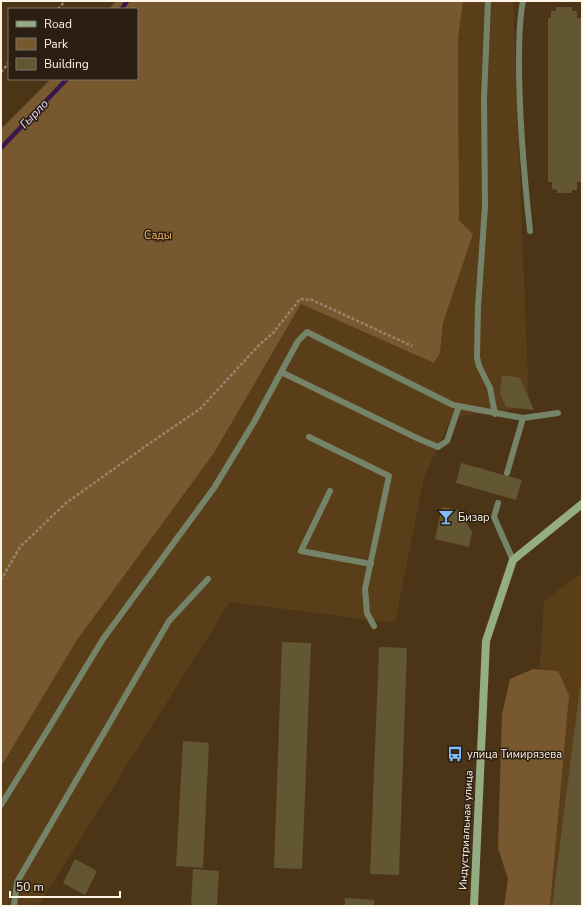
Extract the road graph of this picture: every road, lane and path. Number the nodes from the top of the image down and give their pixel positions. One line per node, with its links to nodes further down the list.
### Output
1 (488, 1): 10 (lane)
2 (523, 1): 5 (lane)
3 (8, 64): 4 (path)
4 (1, 72)
5 (530, 231)
6 (412, 346): 20 (path)
7 (282, 372): 8 (lane); 8 (lane); 22 (lane)
8 (459, 406): 10 (lane)
9 (558, 413): 11 (lane)
10 (495, 414): 11 (lane)
11 (523, 418): 13 (lane)
12 (309, 437): 18 (lane)
13 (507, 473)
14 (330, 491): 18 (lane)
15 (498, 503): 17 (lane)
16 (582, 504): 17 (street)
17 (513, 560): 24 (street, Индустриальная улица)
18 (371, 564): 21 (lane)
19 (208, 579): 23 (lane)
20 (1, 580)
21 (374, 626)
22 (1, 805)
23 (14, 906)
24 (474, 906)

